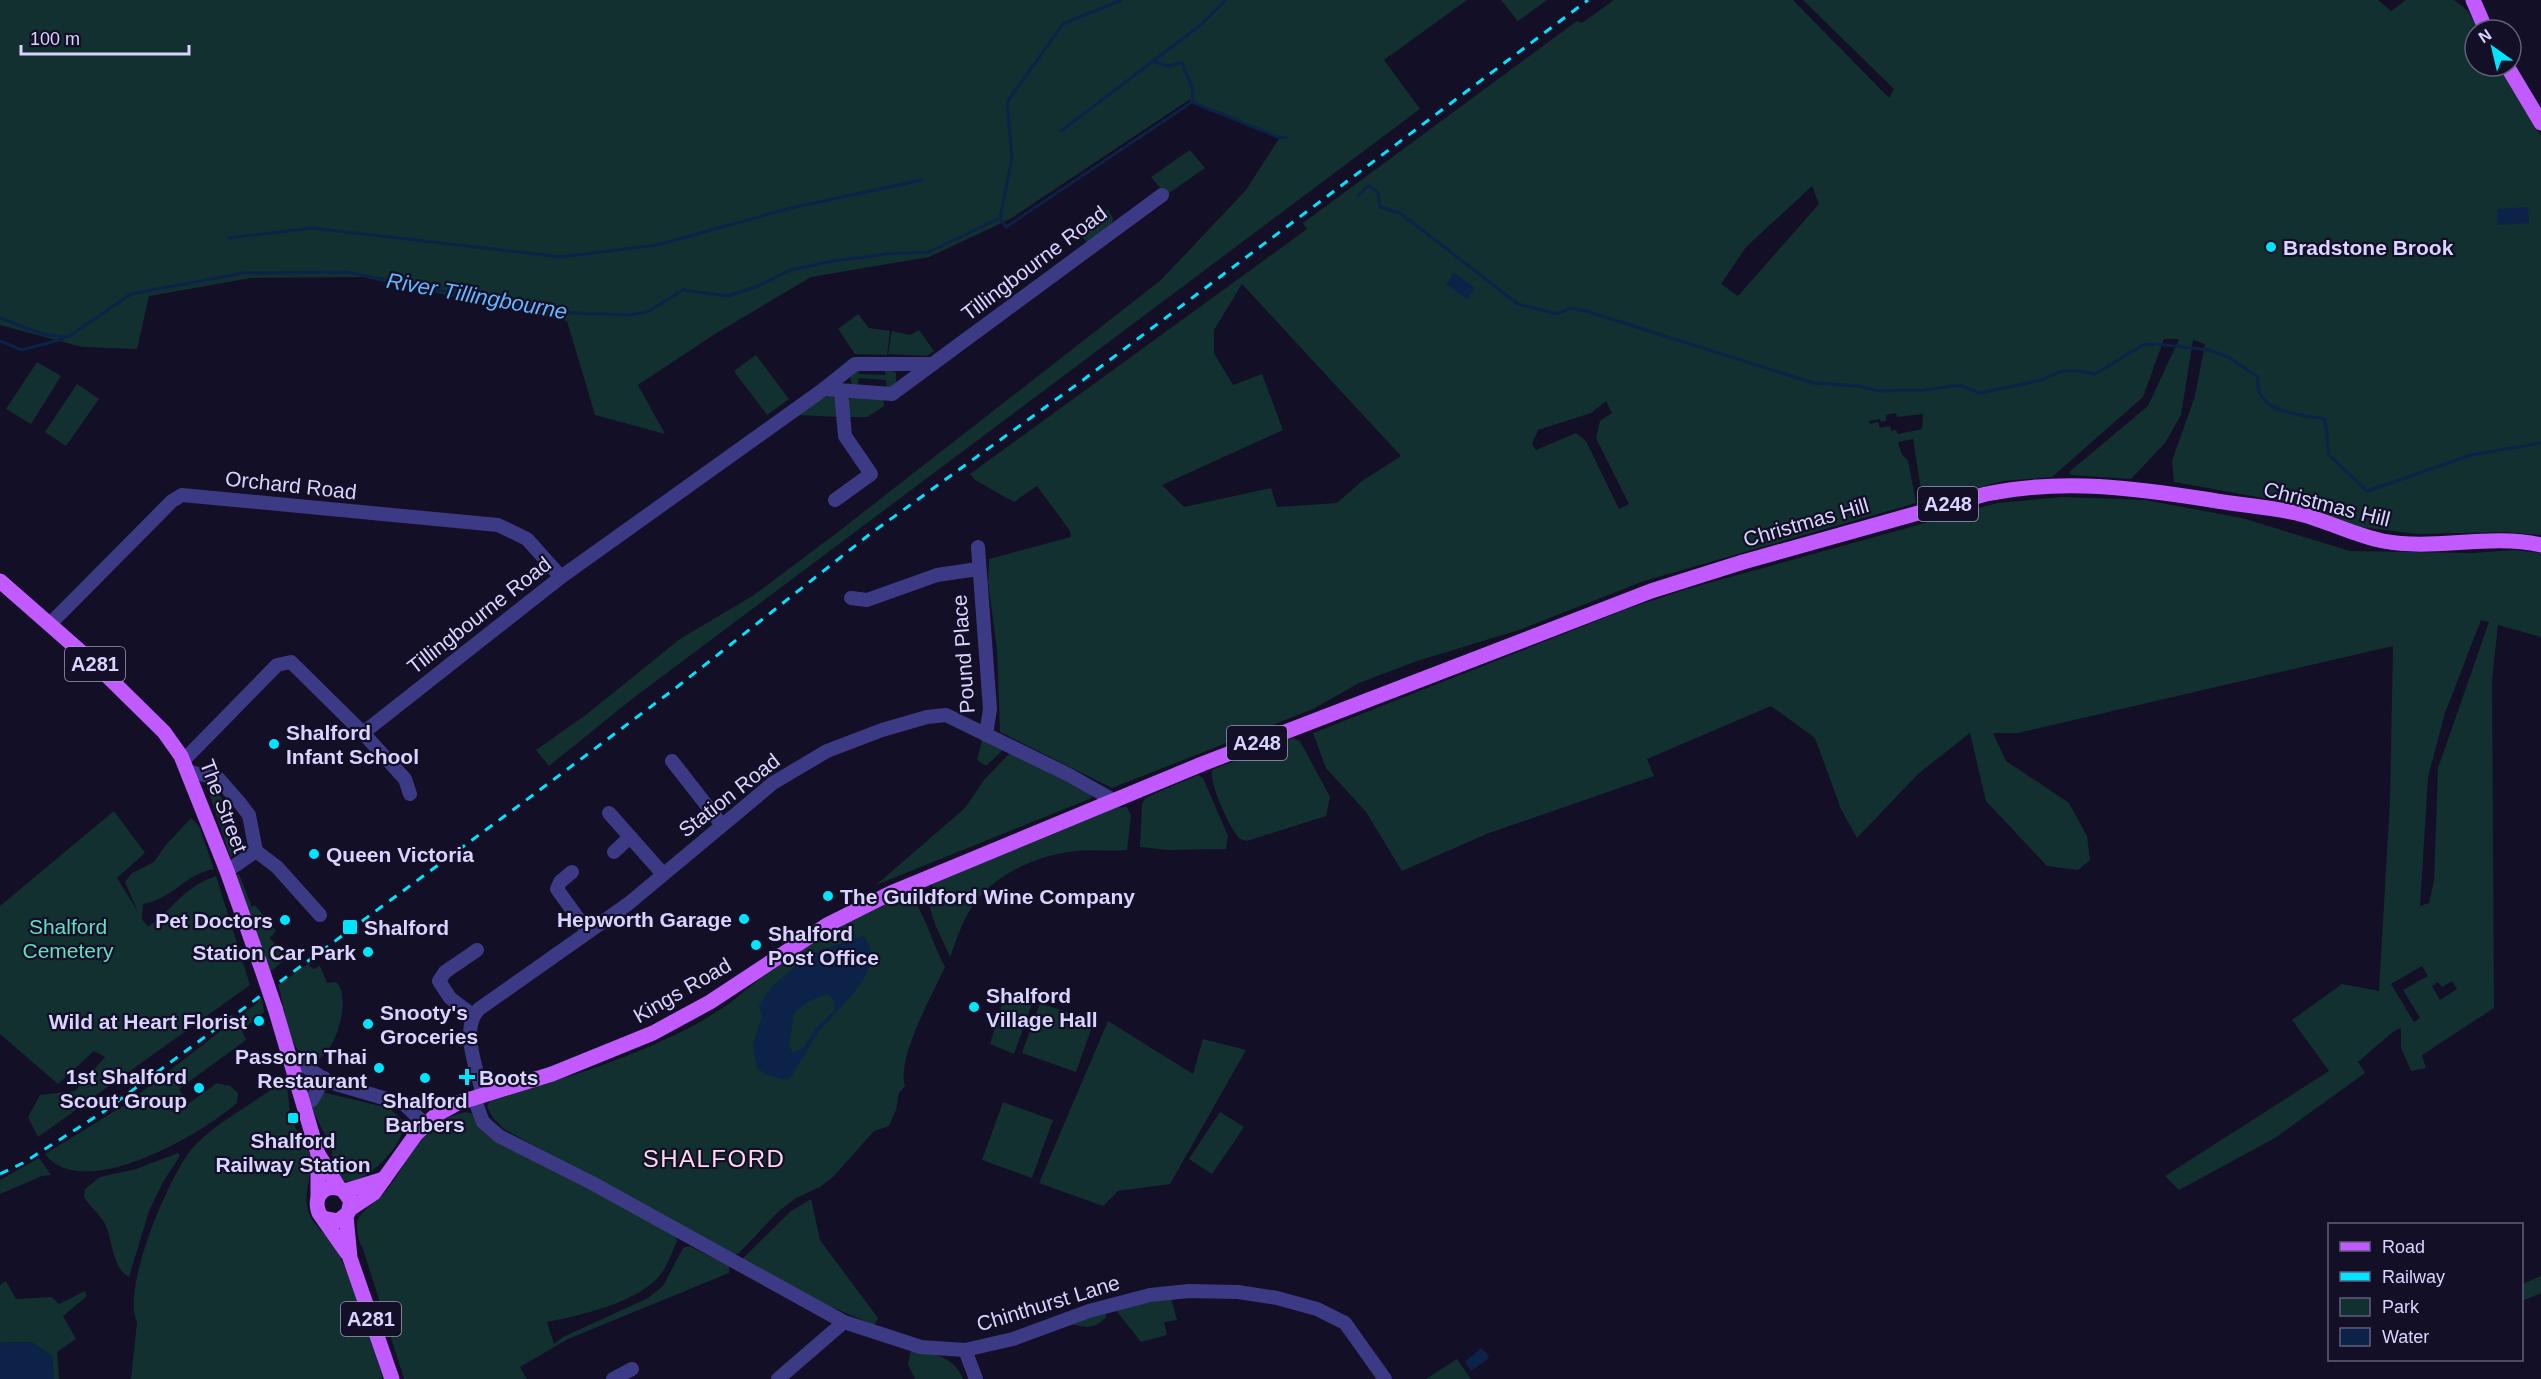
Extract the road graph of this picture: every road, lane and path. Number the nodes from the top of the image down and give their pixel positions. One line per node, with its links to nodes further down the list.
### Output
1 (2473, 0): 2 (main road)
2 (2481, 18)
3 (2514, 78): 4 (main road)
4 (2541, 123)
5 (1162, 195): 6 (street, Tillingbourne Road)
6 (932, 364): 7 (street, Tillingbourne Road); 8 (street, Tillingbourne Road)
7 (824, 389): 8 (street, Tillingbourne Road); 13 (street, Tillingbourne Road)
8 (841, 390): 9 (street)
9 (835, 500)
10 (2541, 545): 22 (main road, Christmas Hill / A248)
11 (978, 547): 12 (street, Pound Place)
12 (978, 569): 15 (street); 18 (street, Pound Place)
13 (561, 577): 16 (street, Orchard Road); 17 (street, Tillingbourne Road)
14 (0, 581): 16 (main road, The Street / A281)
15 (851, 598)
16 (50, 624): 20 (main road, The Street / A281)
17 (363, 733): 20 (street); 21 (street)
18 (986, 735): 22 (street, Station Road); 24 (street, Station Road)
19 (672, 761): 24 (street)
20 (187, 766): 26 (street); 28 (main road, The Street / A281)
21 (410, 795)
22 (1115, 801): 37 (main road, Kings Road / A248)
23 (609, 813): 25 (street)
24 (722, 825): 30 (street, Station Road)
25 (630, 837): 27 (street); 30 (street)
26 (255, 850): 28 (street); 31 (street)
27 (614, 852)
28 (227, 871): 35 (main road, The Street / A281, bridge)
29 (572, 872): 32 (street)
30 (663, 874): 32 (street, Station Road)
31 (320, 915)
32 (588, 932): 34 (street, Station Road)
33 (477, 950): 34 (street)
34 (474, 1016): 37 (street)
35 (289, 1056): 36 (street); 38 (main road, A281)
36 (324, 1078): 38 (street); 39 (street)
37 (478, 1097): 39 (main road, Kings Road / A248); 47 (street, Chinthurst Lane)
38 (304, 1104): 40 (main road, A281)
39 (425, 1124): 41 (main road, Kings Road / A248)
40 (318, 1154): 42 (main road, A281); 43 (main road, A281)
41 (384, 1179): 42 (main road); 44 (main road, Kings Road / A248)
42 (342, 1189): 43 (main road); 44 (main road)
43 (318, 1196): 45 (main road)
44 (348, 1213): 45 (main road); 46 (main road, A281)
45 (324, 1218): 46 (main road, A281)
46 (350, 1258): 50 (main road, A281)
47 (844, 1322): 48 (street, Chinthurst Lane); 52 (street)
48 (965, 1350): 53 (street); 54 (street, Chinthurst Lane)
49 (632, 1369): 51 (street)
50 (392, 1379)
51 (613, 1379)
52 (778, 1379)
53 (976, 1379)
54 (1385, 1379)

